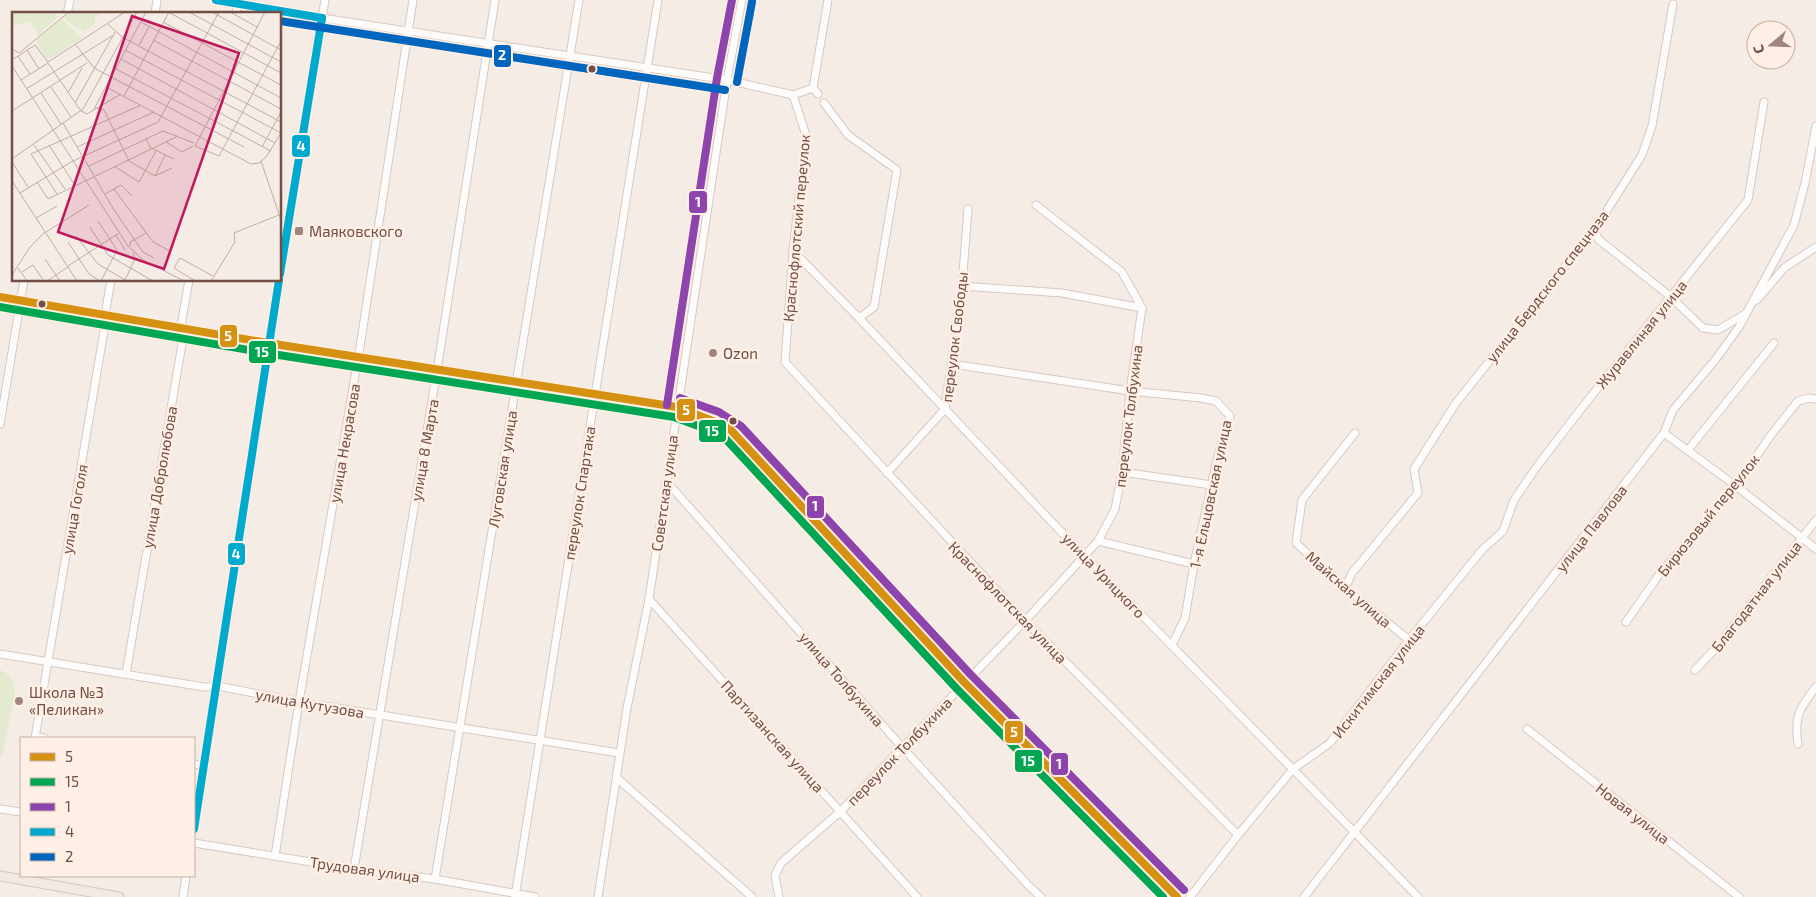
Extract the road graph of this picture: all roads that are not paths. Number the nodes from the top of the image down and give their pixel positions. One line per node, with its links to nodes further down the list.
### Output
1 (216, 0): 9 (street)
2 (325, 0): 11 (street)
3 (414, 0): 12 (street, улица Некрасова)
4 (495, 0): 13 (street, улица 8 Марта)
5 (579, 0): 14 (street, Луговская улица)
6 (658, 0): 15 (street, переулок Спартака)
7 (742, 0): 16 (street, Советская улица)
8 (828, 0): 17 (street)
9 (238, 2): 11 (street)
10 (1673, 4): 23 (street, улица Бердского спецназа)
11 (322, 18): 12 (street); 26 (street)
12 (408, 31): 13 (street); 42 (street, улица Некрасова)
13 (489, 44): 14 (street); 45 (street, улица 8 Марта)
14 (569, 56): 15 (street); 46 (street, Луговская улица)
15 (648, 69): 16 (street); 48 (street, переулок Спартака)
16 (727, 80): 17 (street); 50 (street, Советская улица)
17 (793, 95): 25 (street, Краснофлотский переулок)
18 (824, 102): 38 (street)
19 (1764, 102): 32 (street, Журавлиная улица)
20 (1816, 126): 36 (street, улица Павлова)
21 (1036, 205): 35 (street)
22 (968, 209): 31 (street, переулок Свободы)
23 (1594, 229): 32 (street); 68 (street, улица Бердского спецназа)
24 (1816, 247): 36 (street)
25 (793, 251): 38 (street, улица Урицкого); 43 (street, Краснофлотский переулок)
26 (281, 268)
27 (24, 281): 34 (street)
28 (111, 281): 37 (street, улица Гоголя)
29 (189, 281): 39 (street, улица Добролюбова)
30 (279, 281): 40 (street)
31 (962, 286): 35 (street); 44 (street, переулок Свободы)
32 (1671, 297): 36 (street); 65 (street, Журавлиная улица)
33 (0, 298): 34 (street)
34 (20, 301): 37 (street); 52 (street)
35 (1142, 308): 47 (street, переулок Толбухина)
36 (1747, 313): 54 (street, улица Павлова)
37 (106, 316): 39 (street); 75 (street, улица Гоголя)
38 (859, 318): 51 (street, улица Урицкого)
39 (182, 328): 40 (street); 77 (street, улица Добролюбова)
40 (268, 343): 42 (street); 79 (street)
41 (1774, 343): 55 (street)
42 (358, 357): 45 (street); 81 (street, улица Некрасова)
43 (785, 362): 57 (street, Краснофлотская улица)
44 (952, 364): 47 (street, 1-я Ельцовская улица); 51 (street, переулок Свободы)
45 (437, 369): 46 (street); 82 (street, улица 8 Марта)
46 (516, 382): 48 (street); 83 (street, Луговская улица)
47 (1130, 391): 56 (street, переулок Толбухина); 59 (street, 1-я Ельцовская улица)
48 (594, 394): 50 (street); 86 (street, переулок Спартака)
49 (1816, 399): 60 (street, Бирюзовый переулок)
50 (677, 407): 58 (street, Советская улица); 78 (street)
51 (945, 409): 57 (street, переулок Свободы); 66 (street, улица Урицкого)
52 (0, 424)
53 (1355, 432): 68 (street, Майская улица)
54 (1664, 433): 55 (street); 98 (street, улица Павлова)
55 (1688, 450): 60 (street)
56 (1122, 472): 59 (street); 63 (street, переулок Толбухина)
57 (888, 473): 70 (street, Краснофлотская улица)
58 (666, 481): 69 (street, Советская улица); 88 (street, улица Толбухина)
59 (1212, 485): 67 (street, 1-я Ельцовская улица)
60 (1736, 486): 62 (street); 71 (street, Бирюзовый переулок)
61 (1816, 520): 62 (street, Благодатная улица)
62 (1802, 538): 64 (street); 76 (street, Благодатная улица)
63 (1098, 541): 66 (street, переулок Толбухина); 67 (street)
64 (1816, 549)
65 (1482, 550): 72 (street, Искитимская улица)
66 (1084, 556): 70 (street, переулок Толбухина); 73 (street, улица Урицкого)
67 (1194, 564): 73 (street, 1-я Ельцовская улица)
68 (1345, 588): 72 (street, Майская улица)
69 (649, 599): 89 (street, Советская улица); 95 (street, Партизанская улица)
70 (1025, 621): 78 (street, переулок Толбухина); 99 (street, Краснофлотская улица)
71 (1626, 622)
72 (1409, 640): 92 (street, Искитимская улица)
73 (1172, 644): 92 (street, улица Урицкого)
74 (0, 654): 75 (street, улица Кутузова)
75 (48, 661): 77 (street, улица Кутузова); 85 (street, улица Гоголя)
76 (1695, 670)
77 (126, 674): 79 (street, улица Кутузова)
78 (964, 682): 88 (street, переулок Толбухина); 116 (street)
79 (217, 687): 81 (street, улица Кутузова); 91 (street)
80 (1816, 687): 87 (street)
81 (299, 702): 82 (street, улица Кутузова); 101 (street, улица Некрасова)
82 (379, 715): 83 (street, улица Кутузова); 102 (street, улица 8 Марта)
83 (460, 728): 86 (street, улица Кутузова); 105 (street, Луговская улица)
84 (1527, 729): 119 (street, Новая улица)
85 (36, 737)
86 (540, 740): 89 (street, улица Кутузова); 106 (street, переулок Спартака)
87 (1798, 744)
88 (902, 747): 95 (street, переулок Толбухина); 115 (street, улица Толбухина)
89 (619, 753): 93 (street, Советская улица)
90 (195, 764): 91 (street)
91 (204, 766): 97 (street)
92 (1294, 769): 98 (street, улица Урицкого); 99 (street, Искитимская улица)
93 (616, 778): 111 (street, Советская улица); 112 (street)
94 (0, 809): 96 (street)
95 (841, 811): 113 (street, переулок Толбухина); 114 (street, Партизанская улица)
96 (20, 812)
97 (195, 824)
98 (1354, 832): 107 (street, улица Урицкого); 118 (street, улица Павлова)
99 (1238, 835): 117 (street, Искитимская улица)
100 (195, 843): 101 (street, Трудовая улица)
101 (275, 856): 102 (street, Трудовая улица)
102 (354, 869): 105 (street, Трудовая улица)
103 (0, 876): 108 (main road)
104 (186, 877): 109 (street)
105 (435, 880): 106 (street, Трудовая улица)
106 (516, 895): 110 (street, Трудовая улица)
107 (1415, 896)
108 (119, 897)
109 (183, 897)
110 (535, 897)
111 (598, 897)
112 (752, 897)
113 (779, 897)
114 (917, 897)
115 (1041, 897)
116 (1177, 897)
117 (1190, 897)
118 (1304, 897)
119 (1739, 897)

